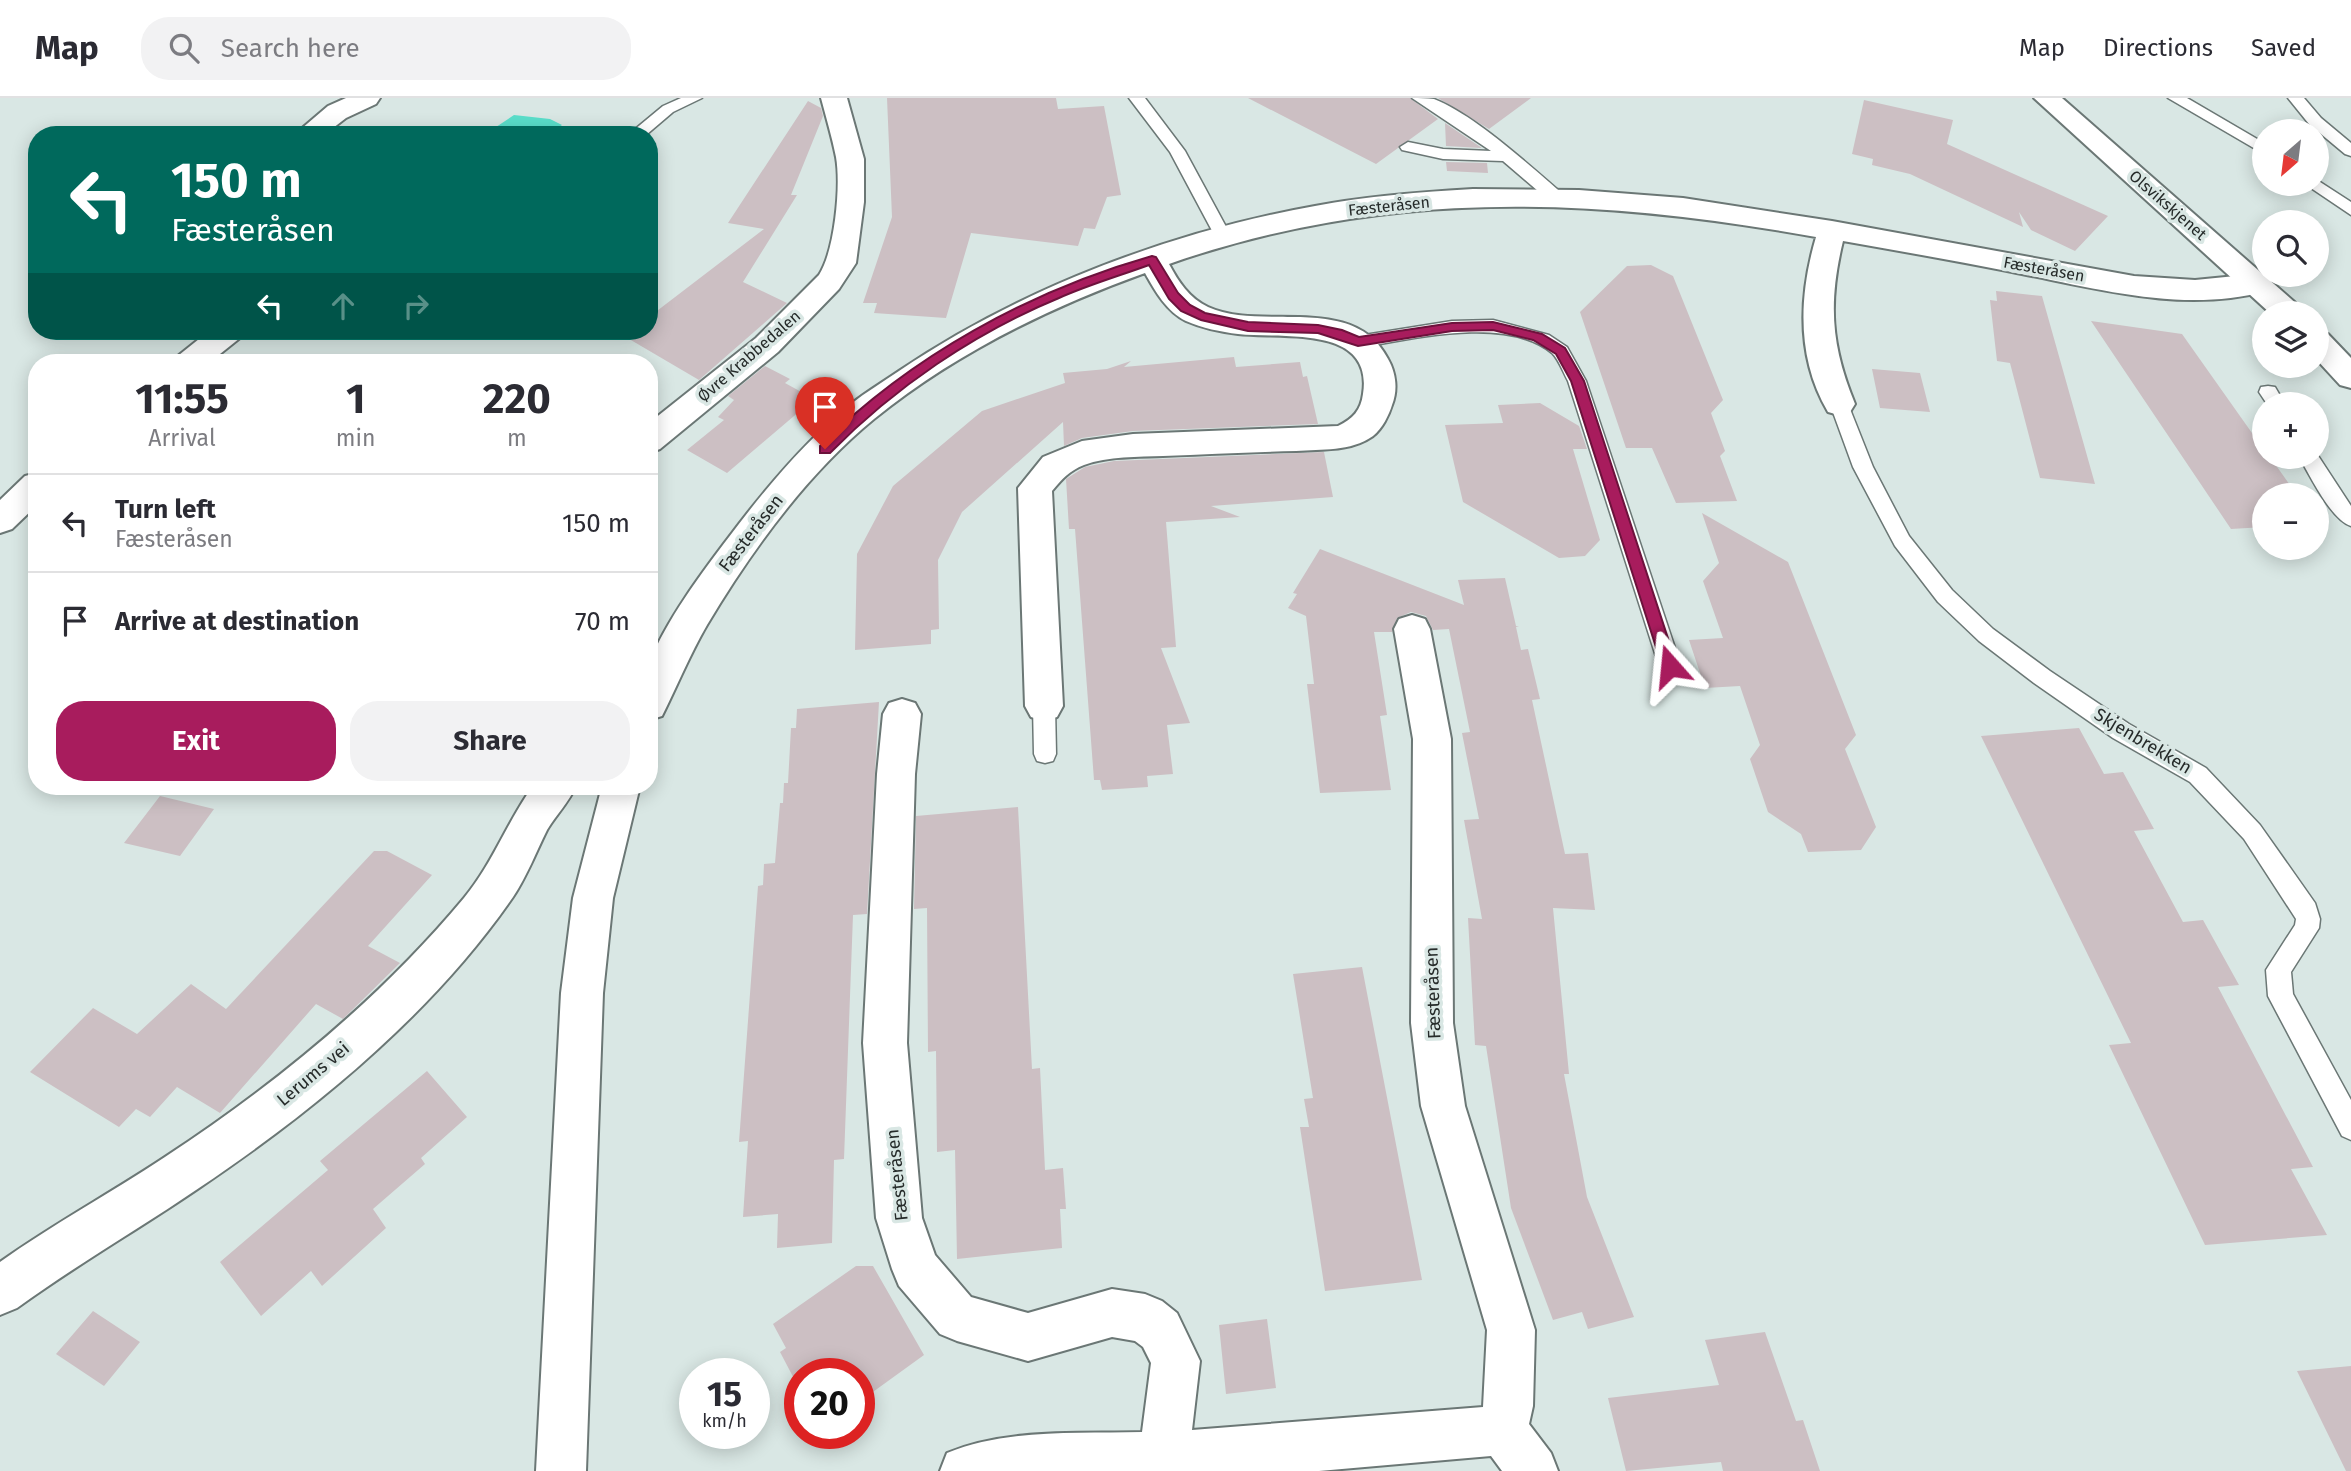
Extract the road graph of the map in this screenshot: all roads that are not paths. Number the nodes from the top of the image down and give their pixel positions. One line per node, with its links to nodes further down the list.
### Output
1 (367, 98): 9 (street)
2 (694, 98): 10 (lane)
3 (834, 98): 31 (street, Øvre Krabbedalen)
4 (1137, 98): 19 (lane)
5 (1420, 98): 14 (lane)
6 (2047, 98): 21 (street, Olsvikskjenet)
7 (2176, 98): 11 (lane)
8 (2296, 98): 13 (lane)
9 (319, 126)
10 (647, 126)
11 (2252, 142)
12 (1408, 147): 14 (lane)
13 (2351, 151)
14 (1509, 156): 16 (lane)
15 (2329, 195): 17 (lane)
16 (1558, 199): 18 (street, Fæsteråsen); 19 (street, Fæsteråsen)
17 (2351, 210)
18 (1832, 230): 22 (street, Fæsteråsen); 30 (street)
19 (1223, 236): 20 (street, Fæsteråsen)
20 (1152, 260): 26 (street); 38 (street, Fæsteråsen)
21 (2252, 280)
22 (2252, 285)
23 (2259, 287): 24 (street, Olsvikskjenet)
24 (2275, 301)
25 (218, 340): 27 (street)
26 (1358, 342): 37 (lane); 39 (street)
27 (200, 354)
28 (2329, 354): 29 (street)
29 (2351, 377)
30 (1839, 404): 44 (lane, Skjenbrekken)
31 (658, 434)
32 (2316, 469): 34 (lane)
33 (28, 494): 35 (street)
34 (2351, 519)
35 (0, 520)
36 (1412, 629): 46 (street, Fæsteråsen)
37 (1670, 666)
38 (658, 684)
39 (1044, 706): 41 (lane)
40 (902, 714): 47 (street, Fæsteråsen)
41 (1045, 754)
42 (547, 795): 45 (street, Lerums vei)
43 (619, 795): 48 (street)
44 (2351, 1128)
45 (0, 1291)
46 (1503, 1430): 47 (street); 50 (street)
47 (1164, 1456): 49 (street)
48 (561, 1471)
49 (965, 1471)
50 (1533, 1471)

